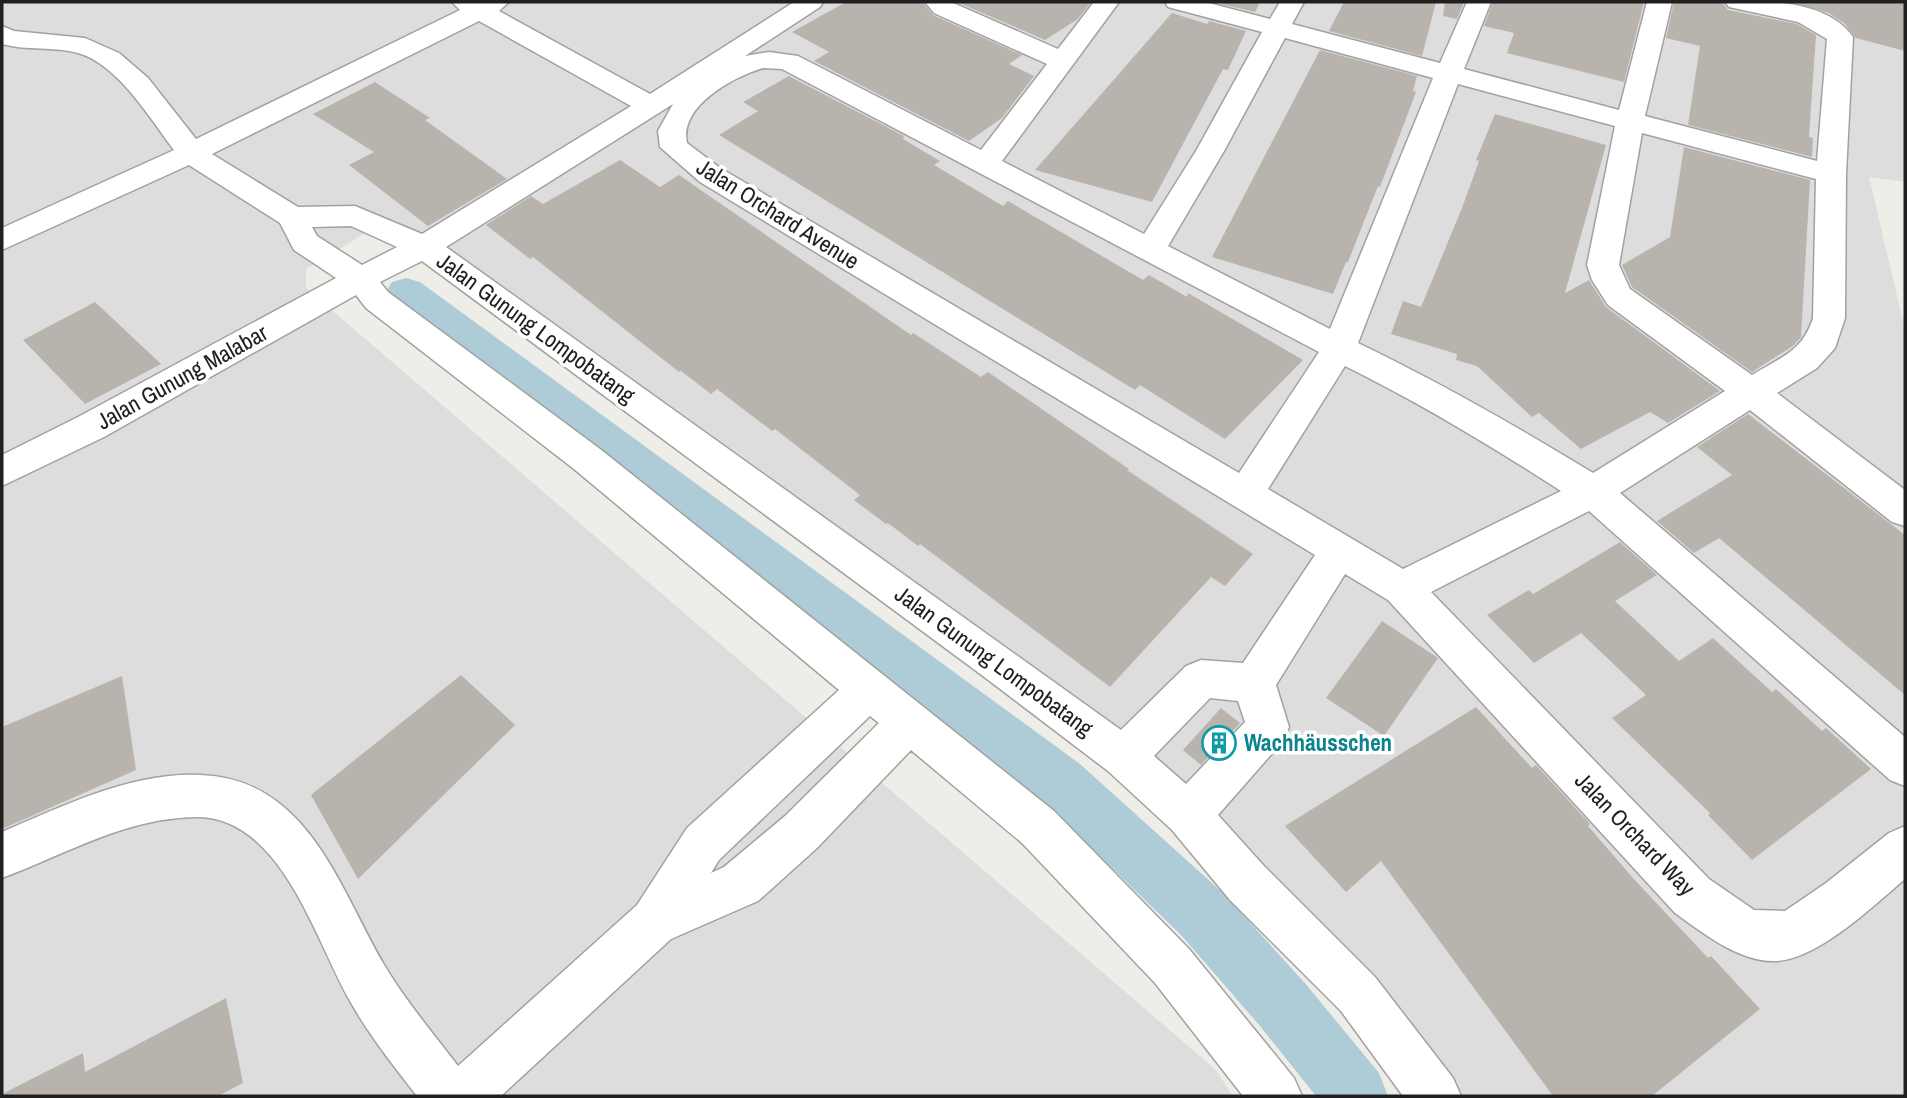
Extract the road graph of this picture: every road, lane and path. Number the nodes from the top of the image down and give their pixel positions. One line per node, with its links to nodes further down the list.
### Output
1 (811, 2): 14 (street)
2 (937, 2): 12 (street)
3 (1107, 2): 12 (street)
4 (1177, 2): 10 (street)
5 (1292, 2): 10 (street)
6 (1479, 2): 13 (street)
7 (1660, 2): 15 (street)
8 (1738, 2): 18 (street)
9 (480, 5): 14 (street); 16 (street)
10 (1275, 30): 13 (street); 22 (street)
11 (2, 34): 16 (street)
12 (1061, 60): 17 (street)
13 (1449, 72): 15 (street); 24 (street)
14 (651, 106): 21 (street)
15 (1630, 121): 18 (street); 25 (street)
16 (191, 153): 19 (street); 20 (street)
17 (985, 164): 22 (street, Jalan Orchard Avenue); 28 (street, Jalan Orchard Avenue)
18 (1831, 174): 25 (street)
19 (292, 217): 21 (street); 23 (street)
20 (2, 240)
21 (424, 247): 23 (street, Jalan Gunung Lompobatang); 35 (street, Jalan Gunung Lompobatang)
22 (1150, 250): 24 (street, Jalan Orchard Avenue)
23 (360, 279): 26 (street, Jalan Gunung Malabar); 33 (street)
24 (1339, 348): 27 (street, Jalan Orchard Avenue); 28 (street)
25 (1751, 392): 27 (street); 29 (street)
26 (2, 472)
27 (1593, 492): 31 (street); 36 (street, Jalan Orchard Avenue)
28 (1246, 493): 30 (street, Jalan Orchard Avenue)
29 (1905, 511)
30 (1338, 552): 31 (street, Jalan Orchard Way); 32 (street)
31 (1402, 589): 38 (street, Jalan Orchard Way)
32 (1254, 683): 35 (street); 37 (street)
33 (868, 690): 34 (street); 40 (street)
34 (908, 723): 40 (street); 43 (street)
35 (1124, 757): 37 (street, Jalan Gunung Lompobatang)
36 (1905, 765)
37 (1188, 816): 44 (street, Jalan Gunung Lompobatang)
38 (1905, 849)
39 (2, 855): 41 (street)
40 (654, 922): 42 (street)
41 (449, 1096)
42 (463, 1096)
43 (1276, 1096)
44 (1435, 1096)

